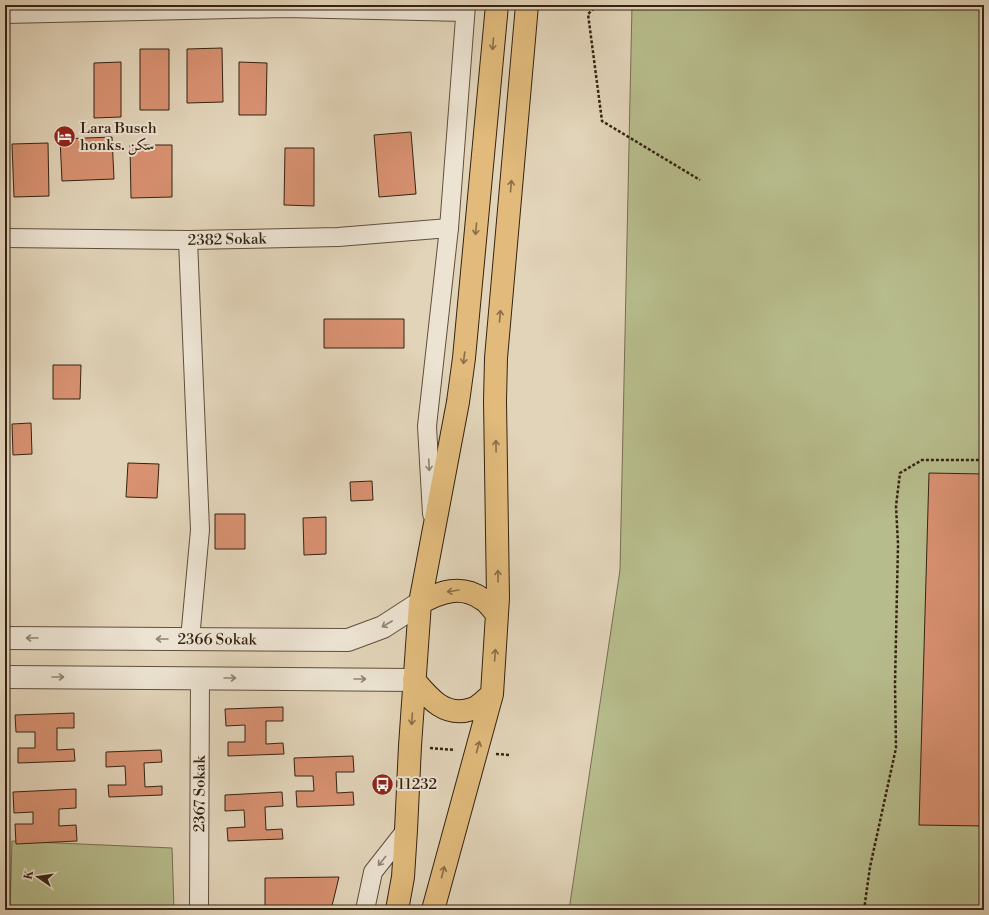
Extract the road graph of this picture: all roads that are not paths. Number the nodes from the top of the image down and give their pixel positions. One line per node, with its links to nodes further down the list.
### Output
1 (497, 5): 9 (main road, one-way to 9)
2 (527, 5): 11 (main road, one-way to 2)
3 (285, 6): 4 (street); 5 (street)
4 (466, 8): 6 (street)
5 (5, 14)
6 (449, 228): 8 (street, 2382 Sokak); 9 (street, one-way to 9)
7 (5, 238): 8 (street, 2382 Sokak)
8 (188, 240): 13 (street)
9 (433, 536): 10 (main road)
10 (420, 603): 11 (main road, one-way to 10); 13 (street, 2366 Sokak, one-way to 13); 16 (main road)
11 (497, 614): 17 (main road, one-way to 11)
12 (5, 638): 13 (street, 2366 Sokak, one-way to 12)
13 (190, 639)
14 (5, 677): 15 (street, one-way to 15)
15 (200, 678): 16 (street, one-way to 16); 19 (street, 2367 Sokak)
16 (414, 680): 17 (main road); 18 (main road, one-way to 18)
17 (492, 694): 22 (main road, one-way to 17)
18 (406, 830): 20 (street, one-way to 20); 21 (main road)
19 (199, 910)
20 (366, 910)
21 (397, 910)
22 (433, 910)

